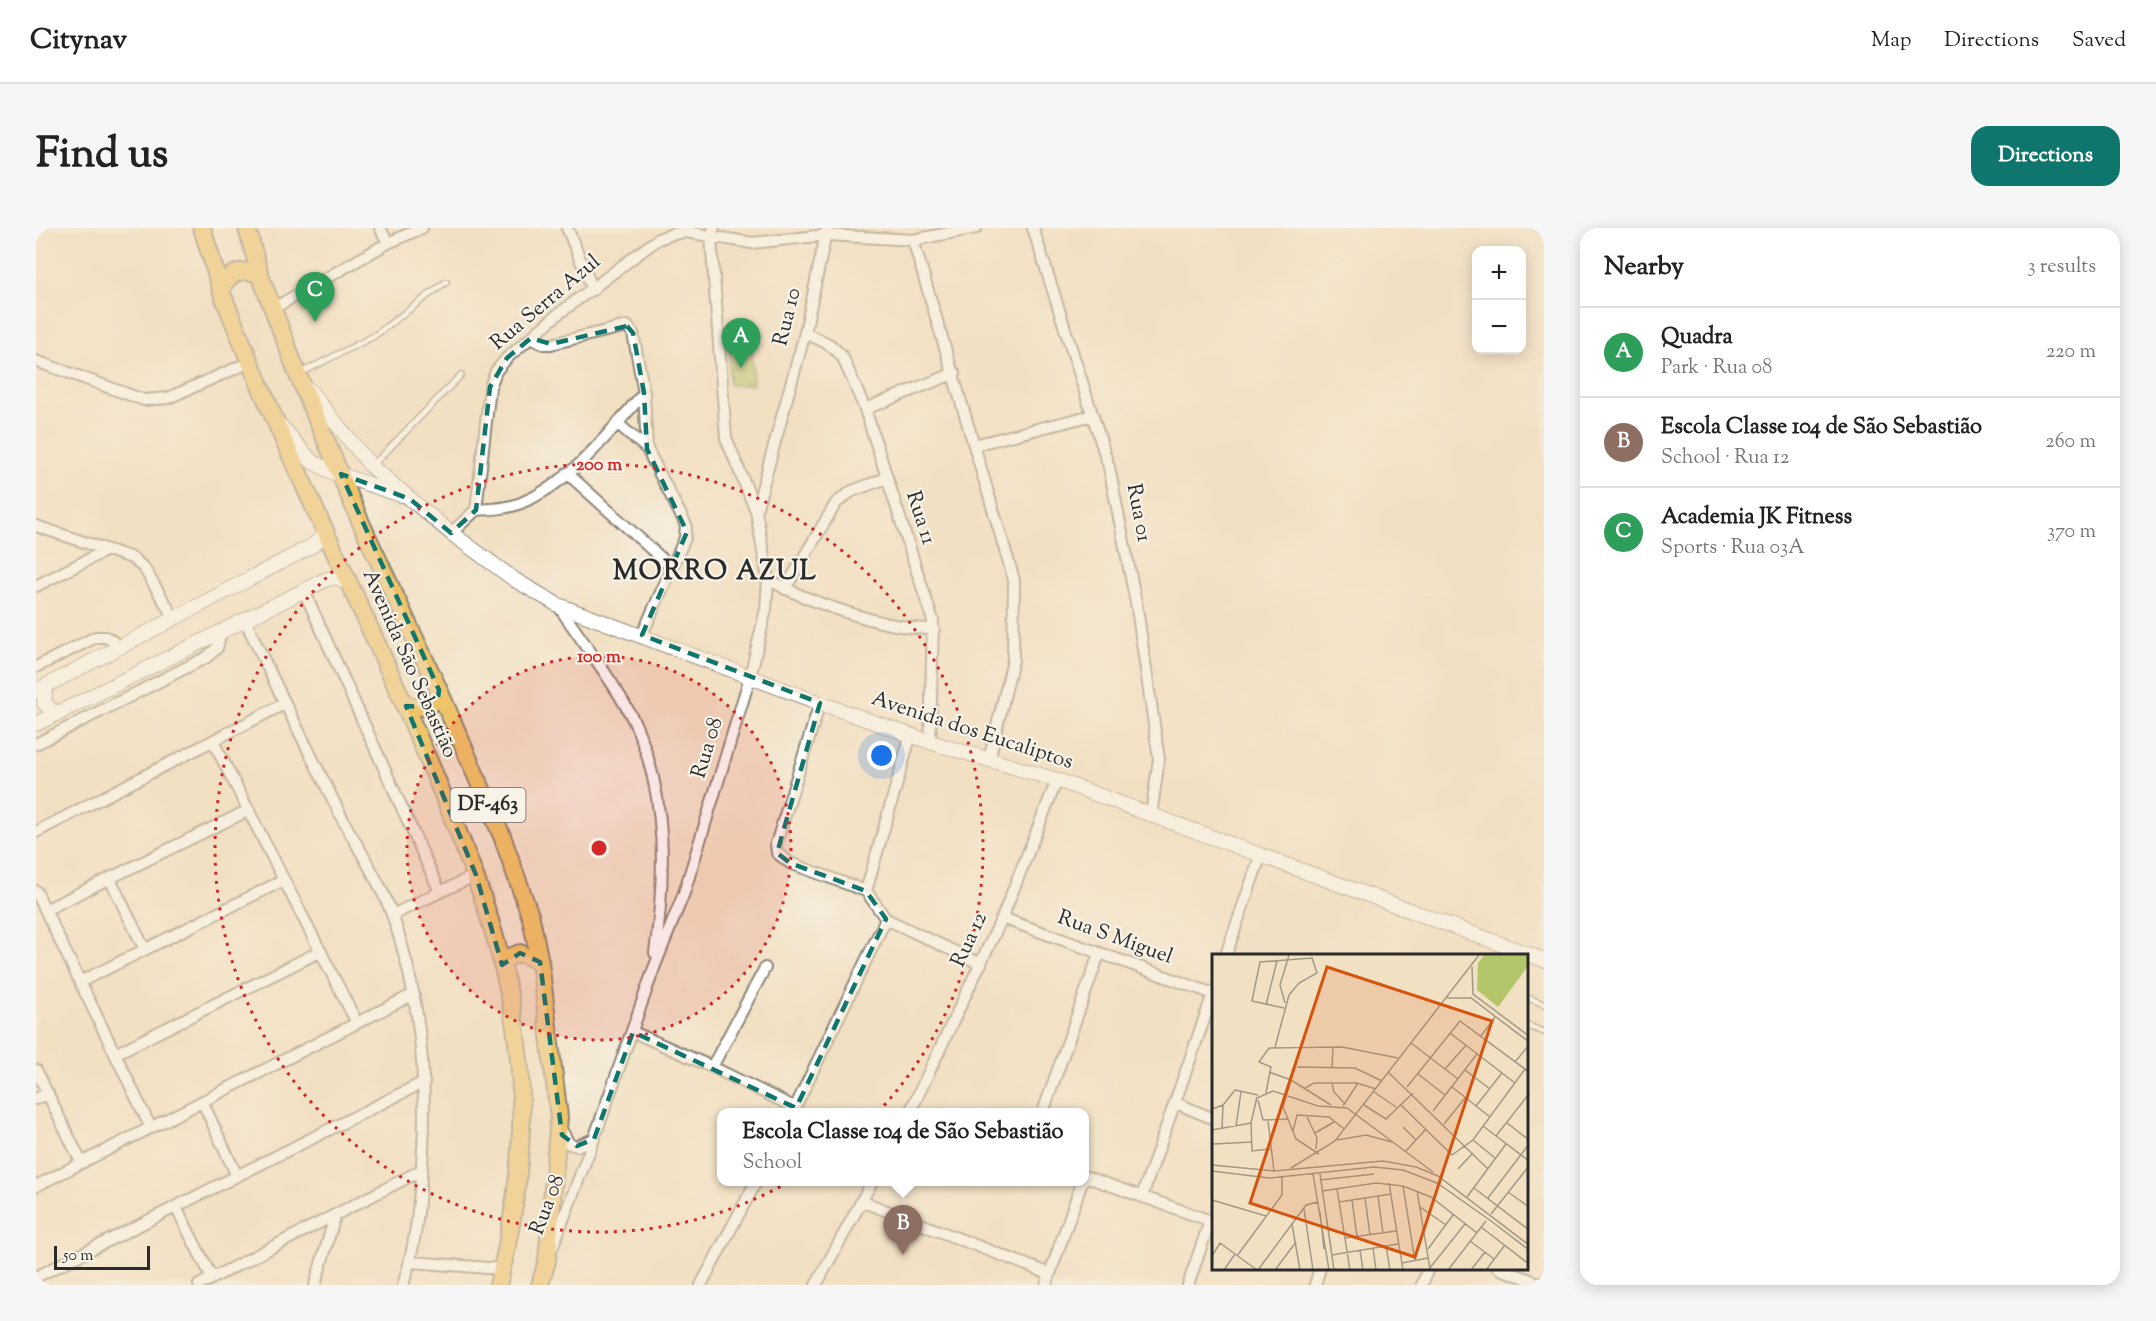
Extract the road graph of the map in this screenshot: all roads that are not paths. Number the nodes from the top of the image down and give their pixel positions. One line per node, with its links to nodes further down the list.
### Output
1 (202, 228): 14 (main road, Avenida São Sebastião / DF-463)
2 (247, 228): 12 (main road, Avenida São Sebastião / DF-463)
3 (380, 228): 11 (street)
4 (423, 228): 11 (street)
5 (567, 228): 15 (street)
6 (976, 228): 10 (street)
7 (1033, 228): 26 (street, Rua 01)
8 (827, 231): 9 (street, Rua Serra Azul); 10 (street); 17 (street, Rua 10)
9 (713, 233): 15 (street, Rua Serra Azul); 37 (street, Rua 08)
10 (914, 240): 21 (street)
11 (388, 243): 16 (street)
12 (260, 275): 14 (main road); 16 (main road, Avenida São Sebastião / DF-463)
13 (446, 282): 23 (lane)
14 (221, 289): 20 (main road, Avenida São Sebastião / DF-463)
15 (593, 290): 18 (street, Rua Serra Azul)
16 (272, 309): 23 (main road, Avenida São Sebastião / DF-463)
17 (805, 333): 25 (street, Rua 11); 37 (street, Rua 10)
18 (531, 338): 24 (street); 36 (street, Rua Serra Azul)
19 (36, 361): 20 (street)
20 (250, 363): 27 (main road, Avenida São Sebastião / DF-463)
21 (955, 373): 25 (street); 29 (street)
22 (461, 375): 31 (lane)
23 (299, 376): 31 (street, Avenida São Sebastião); 33 (main road, Avenida São Sebastião / DF-463)
24 (644, 393): 28 (street); 30 (street)
25 (865, 409): 34 (street, Rua 11)
26 (1093, 415): 29 (street); 71 (street, Rua 01)
27 (274, 421): 33 (street, Avenida São Sebastião); 40 (main road, Avenida São Sebastião / DF-463)
28 (617, 423): 30 (street); 32 (street)
29 (974, 445): 68 (street)
30 (647, 449): 42 (street)
31 (371, 466): 35 (street, Avenida São Sebastião)
32 (567, 473): 36 (street); 42 (street)
33 (341, 474): 35 (street, Avenida São Sebastião); 58 (main road, Avenida São Sebastião / DF-463)
34 (887, 478): 46 (street); 51 (street, Rua 11)
35 (410, 499): 39 (street, Avenida dos Eucaliptos)
36 (476, 510): 39 (street)
37 (756, 512): 43 (street, Rua 08)
38 (36, 526): 41 (street)
39 (451, 533): 48 (street, Avenida dos Eucaliptos)
40 (325, 535): 44 (main road, Avenida São Sebastião / DF-463); 49 (street)
41 (107, 550): 45 (street); 49 (street)
42 (671, 567): 53 (street)
43 (768, 579): 46 (street); 56 (street, Rua 08)
44 (349, 584): 47 (street); 61 (main road, Avenida São Sebastião / DF-463)
45 (36, 586)
46 (785, 589): 51 (street)
47 (304, 591): 50 (street); 80 (street)
48 (558, 605): 53 (street, Avenida dos Eucaliptos); 77 (street)
49 (174, 618): 54 (street)
50 (245, 620): 52 (street); 59 (street)
51 (934, 628): 66 (street, Rua 11)
52 (221, 632): 62 (street); 67 (street)
53 (642, 635): 56 (street, Avenida dos Eucaliptos)
54 (120, 646): 55 (street); 57 (street)
55 (36, 668)
56 (750, 677): 60 (street, Avenida dos Eucaliptos); 81 (street, Rua 08)
57 (41, 688): 62 (street)
58 (439, 690): 61 (main road); 93 (main road, Avenida São Sebastião / DF-463)
59 (284, 704): 65 (street); 83 (street)
60 (820, 704): 64 (street, Avenida dos Eucaliptos); 79 (street)
61 (406, 706): 74 (main road, Avenida São Sebastião / DF-463)
62 (60, 713): 63 (street)
63 (36, 724)
64 (911, 734): 66 (street, Avenida dos Eucaliptos); 79 (street)
65 (213, 741): 70 (street); 72 (street)
66 (930, 742): 68 (street, Avenida dos Eucaliptos)
67 (36, 744)
68 (989, 760): 69 (street, Avenida dos Eucaliptos)
69 (1057, 780): 71 (street, Avenida dos Eucaliptos); 84 (street, Rua 12)
70 (249, 810): 75 (street); 76 (street)
71 (1151, 815): 73 (street, Avenida dos Eucaliptos)
72 (36, 832)
73 (1260, 857): 88 (street, Avenida dos Eucaliptos); 90 (street)
74 (476, 875): 80 (street); 95 (main road, Avenida São Sebastião / DF-463)
75 (110, 879): 82 (street); 86 (street)
76 (284, 880): 86 (street); 87 (street)
77 (663, 889): 81 (street); 96 (street)
78 (36, 891): 82 (street)
79 (866, 891): 85 (street)
80 (440, 892): 83 (street)
81 (684, 893): 96 (street, Rua 08)
82 (45, 910): 98 (street)
83 (392, 915): 100 (street)
84 (1002, 918): 89 (street, Rua S Miguel); 94 (street, Rua 12)
85 (886, 919): 94 (street); 117 (street)
86 (145, 950): 98 (street)
87 (321, 951): 104 (street); 108 (street)
88 (1504, 951)
89 (1099, 954): 99 (street, Rua S Miguel); 119 (street)
90 (1226, 954)
91 (1529, 957): 92 (street, Avenida dos Eucaliptos)
92 (1544, 960)
93 (540, 962): 95 (main road); 120 (main road, Avenida São Sebastião / DF-463)
94 (981, 964): 118 (street, Rua 12)
95 (502, 965): 143 (main road, Avenida São Sebastião / DF-463)
96 (654, 968): 106 (street, Rua 08)
97 (765, 968): 109 (street)
98 (80, 982): 108 (street)
99 (1212, 992)
100 (414, 994): 104 (street); 111 (street)
101 (1212, 999): 115 (street)
102 (1529, 999): 103 (lane)
103 (1544, 1004)
104 (357, 1023): 114 (street)
105 (1529, 1027): 107 (lane)
106 (633, 1032): 109 (street); 123 (street, Rua 08)
107 (1544, 1032)
108 (115, 1054): 122 (street)
109 (712, 1067): 116 (street)
110 (36, 1070): 112 (street)
111 (424, 1082): 125 (street); 126 (street)
112 (48, 1093): 113 (street); 124 (street)
113 (36, 1099)
114 (202, 1101): 122 (street); 126 (street)
115 (1176, 1103): 121 (street); 132 (street)
116 (790, 1108)
117 (795, 1108)
118 (914, 1108)
119 (1045, 1108)
120 (559, 1117): 123 (street); 137 (main road, Avenida São Sebastião / DF-463)
121 (1212, 1118)
122 (150, 1126): 124 (street)
123 (594, 1139): 137 (street, Rua 08)
124 (81, 1162): 128 (street)
125 (422, 1170): 135 (street); 138 (street)
126 (237, 1176): 134 (street)
127 (1089, 1178): 132 (street)
128 (36, 1186)
129 (754, 1186): 150 (street)
130 (870, 1186): 133 (street)
131 (1081, 1186): 145 (street)
132 (1142, 1196): 136 (street)
133 (861, 1201): 145 (street); 151 (street)
134 (176, 1207): 142 (street); 144 (street)
135 (335, 1216): 144 (street); 147 (street)
136 (1212, 1221): 152 (street)
137 (547, 1261): 149 (main road, Avenida São Sebastião / DF-463)
138 (411, 1262): 143 (street); 148 (street)
139 (1320, 1270): 153 (street)
140 (1428, 1270): 154 (street)
141 (1501, 1270): 155 (street)
142 (36, 1277)
143 (500, 1277)
144 (212, 1278): 146 (street)
145 (1048, 1280)
146 (199, 1285)
147 (315, 1285)
148 (403, 1285)
149 (540, 1285)
150 (701, 1285)
151 (816, 1285)
152 (1188, 1285)
153 (1315, 1285)
154 (1422, 1285)
155 (1544, 1285)

